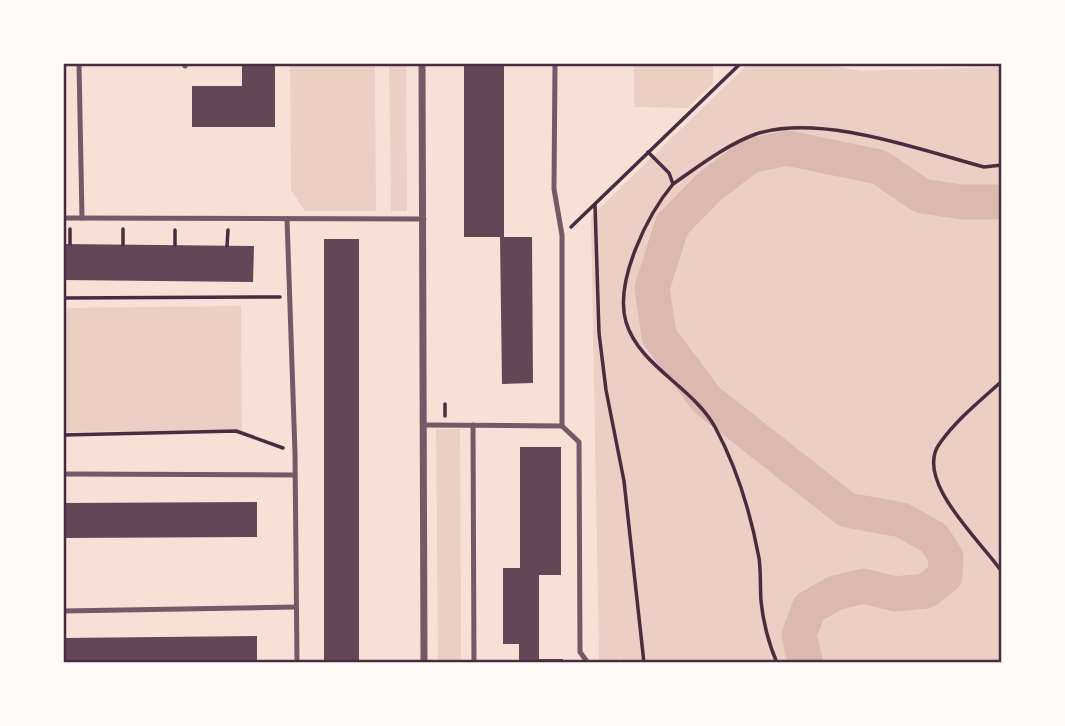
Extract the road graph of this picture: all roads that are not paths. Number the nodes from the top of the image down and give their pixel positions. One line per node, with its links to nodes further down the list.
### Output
1 (79, 63): 5 (lane)
2 (422, 63): 7 (street)
3 (555, 63): 10 (lane)
4 (63, 218): 5 (lane)
5 (82, 218): 6 (lane)
6 (287, 219): 7 (lane); 12 (lane)
7 (424, 219): 8 (street)
8 (424, 425): 9 (lane); 16 (street)
9 (473, 425): 10 (lane); 17 (lane)
10 (562, 426): 18 (lane)
11 (63, 474): 12 (lane)
12 (295, 475): 13 (lane)
13 (296, 607): 14 (lane); 15 (lane)
14 (63, 611)
15 (297, 663)
16 (424, 663)
17 (474, 663)
18 (588, 663)

